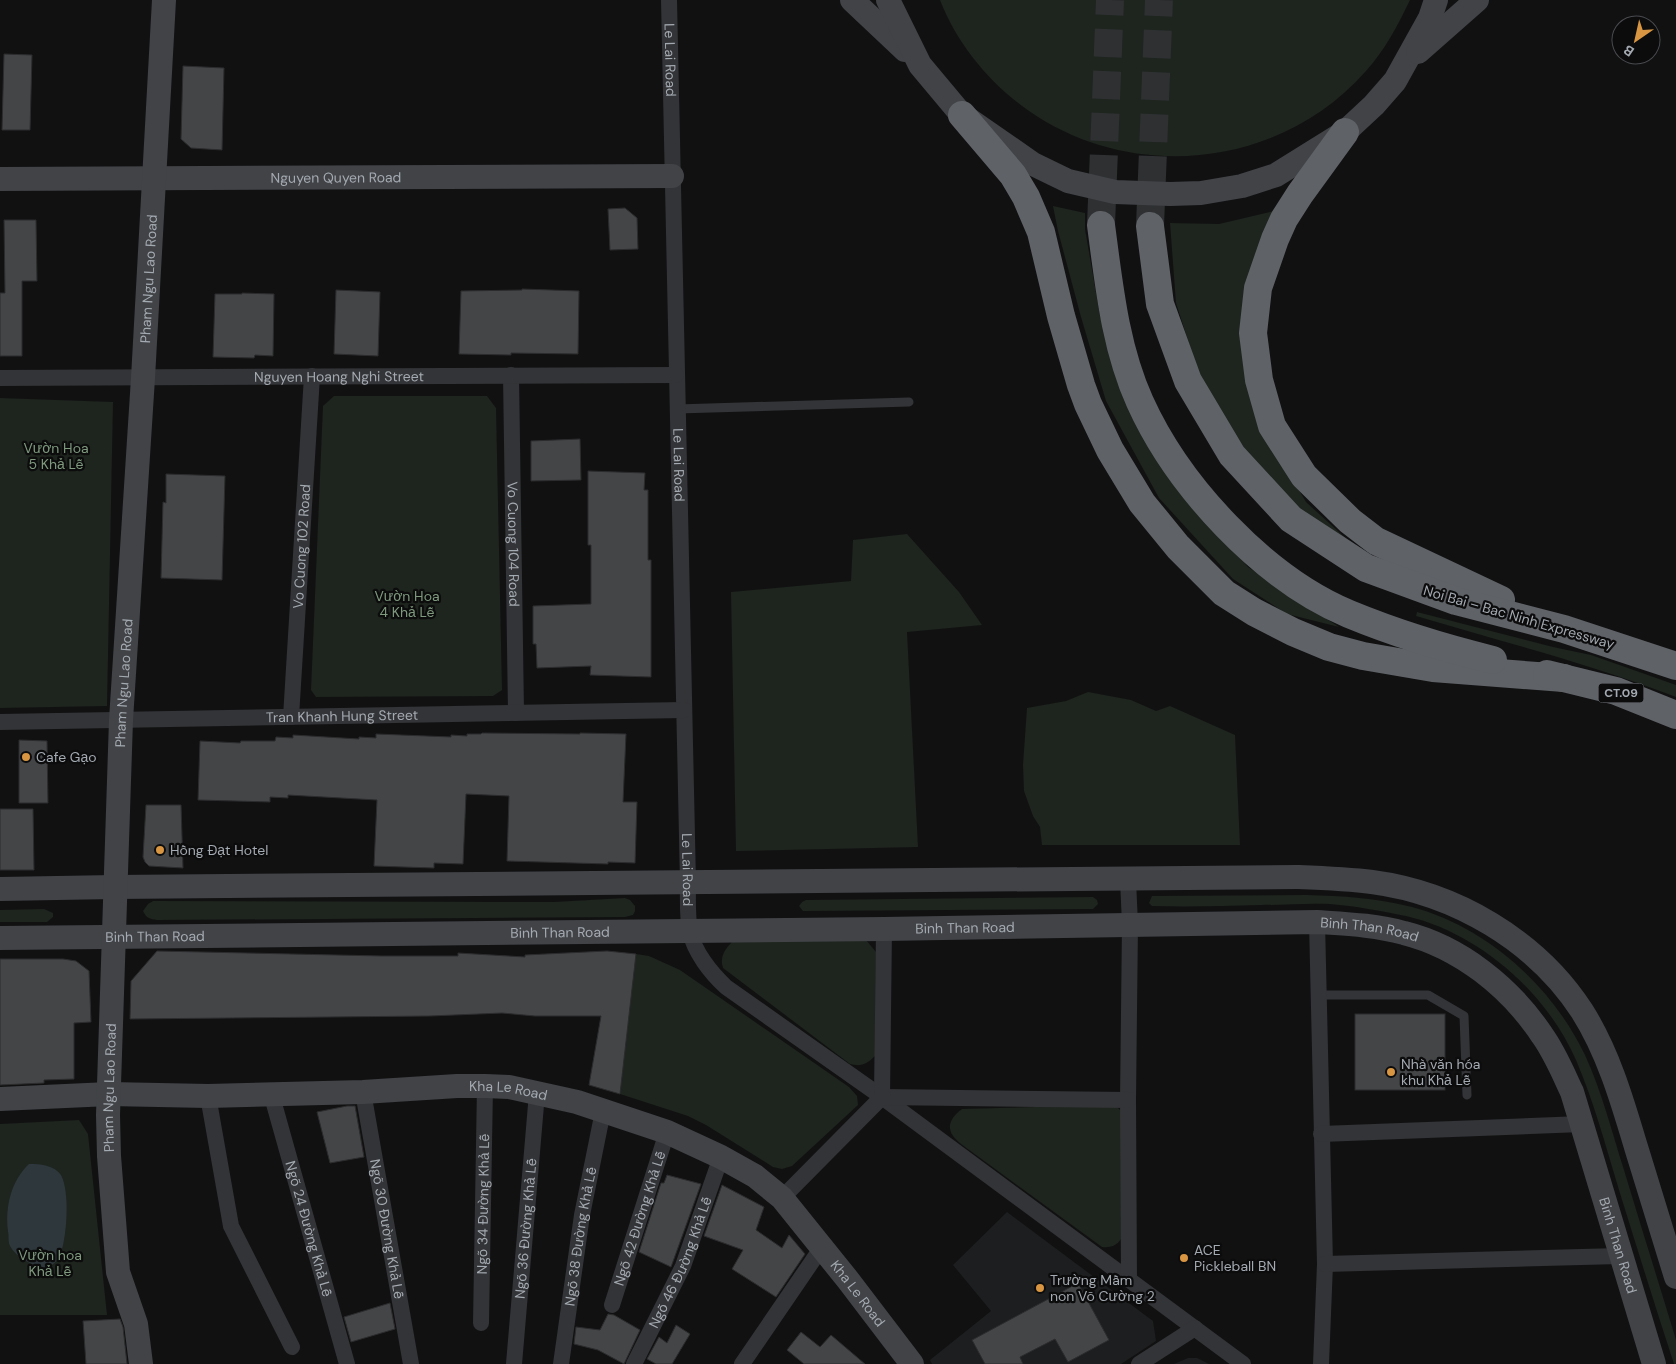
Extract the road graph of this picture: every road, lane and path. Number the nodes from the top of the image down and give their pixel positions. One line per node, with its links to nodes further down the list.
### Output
1 (164, 0): 12 (main road, Pham Ngu Lao Road)
2 (669, 0): 11 (street, Le Lai Road)
3 (852, 0): 8 (main road)
4 (888, 0): 8 (main road)
5 (1436, 0): 7 (main road)
6 (1477, 0): 7 (main road)
7 (1406, 63): 10 (main road)
8 (920, 65): 9 (main road)
9 (962, 115): 10 (main road); 25 (highway)
10 (1345, 132): 23 (highway)
11 (672, 176): 12 (main road, Nguyen Quyen Road); 16 (street, Le Lai Road)
12 (154, 178): 13 (main road, Nguyen Quyen Road); 20 (main road, Pham Ngu Lao Road)
13 (0, 180)
14 (1101, 226): 25 (highway)
15 (1150, 226): 23 (highway, Noi Bai – Bac Ninh Expressway)
16 (676, 374): 18 (street, Nguyen Hoang Nghi Street); 22 (street, Le Lai Road)
17 (312, 376): 18 (street, Nguyen Hoang Nghi Street); 20 (street, Nguyen Hoang Nghi Street); 29 (street, Vo Cuong 102 Road)
18 (511, 376): 27 (street, Vo Cuong 104 Road)
19 (0, 378): 20 (street, Nguyen Hoang Nghi Street)
20 (144, 378): 30 (main road, Pham Ngu Lao Road)
21 (910, 402): 22 (lane)
22 (677, 409): 26 (street, Le Lai Road)
23 (1564, 629): 24 (highway, Noi Bai – Bac Ninh Expressway)
24 (1676, 666)
25 (1564, 678): 28 (highway, CT.09)
26 (684, 710): 27 (street, Tran Khanh Hung Street); 33 (street, Le Lai Road)
27 (516, 713): 29 (street, Tran Khanh Hung Street)
28 (1676, 715)
29 (291, 717): 30 (street, Tran Khanh Hung Street)
30 (121, 720): 31 (street, Tran Khanh Hung Street); 34 (main road, Pham Ngu Lao Road)
31 (0, 722)
32 (1128, 880): 33 (main road); 37 (street); 62 (main road)
33 (688, 883): 34 (main road); 39 (street, Le Lai Road)
34 (114, 887): 35 (main road); 40 (main road, Pham Ngu Lao Road)
35 (0, 889)
36 (1317, 922): 37 (main road, Binh Than Road); 42 (street); 54 (main road, Binh Than Road)
37 (1130, 924): 38 (main road, Binh Than Road); 52 (street)
38 (884, 929): 39 (main road, Binh Than Road); 50 (street)
39 (690, 931): 40 (main road, Binh Than Road); 50 (street)
40 (113, 936): 41 (main road, Binh Than Road); 47 (main road, Pham Ngu Lao Road)
41 (0, 938)
42 (1319, 995): 48 (lane); 56 (street)
43 (485, 1086): 44 (main road, Kha Le Road); 46 (main road, Kha Le Road); 65 (street, Ngõ 34 Đường Khả Lễ)
44 (363, 1092): 45 (main road, Kha Le Road); 71 (street, Ngõ 30 Đường Khả Lễ)
45 (271, 1093): 49 (main road, Kha Le Road); 70 (street, Ngõ 24 Đường Khả Lễ)
46 (537, 1093): 53 (main road, Kha Le Road); 72 (street, Ngõ 36 Đường Khả Lễ)
47 (109, 1094): 49 (main road, Kha Le Road); 51 (main road, Kha Le Road); 69 (main road, Pham Ngu Lao Road)
48 (1467, 1095)
49 (208, 1096): 67 (street)
50 (882, 1097): 52 (street); 58 (street); 63 (street)
51 (0, 1099)
52 (1128, 1100): 63 (street)
53 (603, 1111): 55 (main road, Kha Le Road); 73 (street, Ngõ 38 Đường Khả Lễ)
54 (1582, 1124): 56 (street); 60 (main road, Binh Than Road)
55 (668, 1132): 57 (main road, Kha Le Road); 64 (street, Ngõ 42 Đường Khả Lễ)
56 (1321, 1134): 61 (street)
57 (721, 1157): 58 (main road, Kha Le Road); 74 (street, Ngõ 46 Đường Khả Lễ)
58 (782, 1198): 59 (main road, Kha Le Road)
59 (822, 1247): 68 (main road, Kha Le Road); 75 (street)
60 (1620, 1256): 61 (street); 79 (main road, Binh Than Road)
61 (1324, 1264): 78 (street)
62 (1676, 1277)
63 (1129, 1280): 66 (street)
64 (612, 1305)
65 (480, 1323)
66 (1195, 1328): 76 (street); 77 (street)
67 (292, 1347)
68 (906, 1361)
69 (141, 1364)
70 (347, 1364)
71 (411, 1364)
72 (514, 1364)
73 (561, 1364)
74 (634, 1364)
75 (742, 1364)
76 (1139, 1364)
77 (1242, 1364)
78 (1320, 1364)
79 (1654, 1364)

